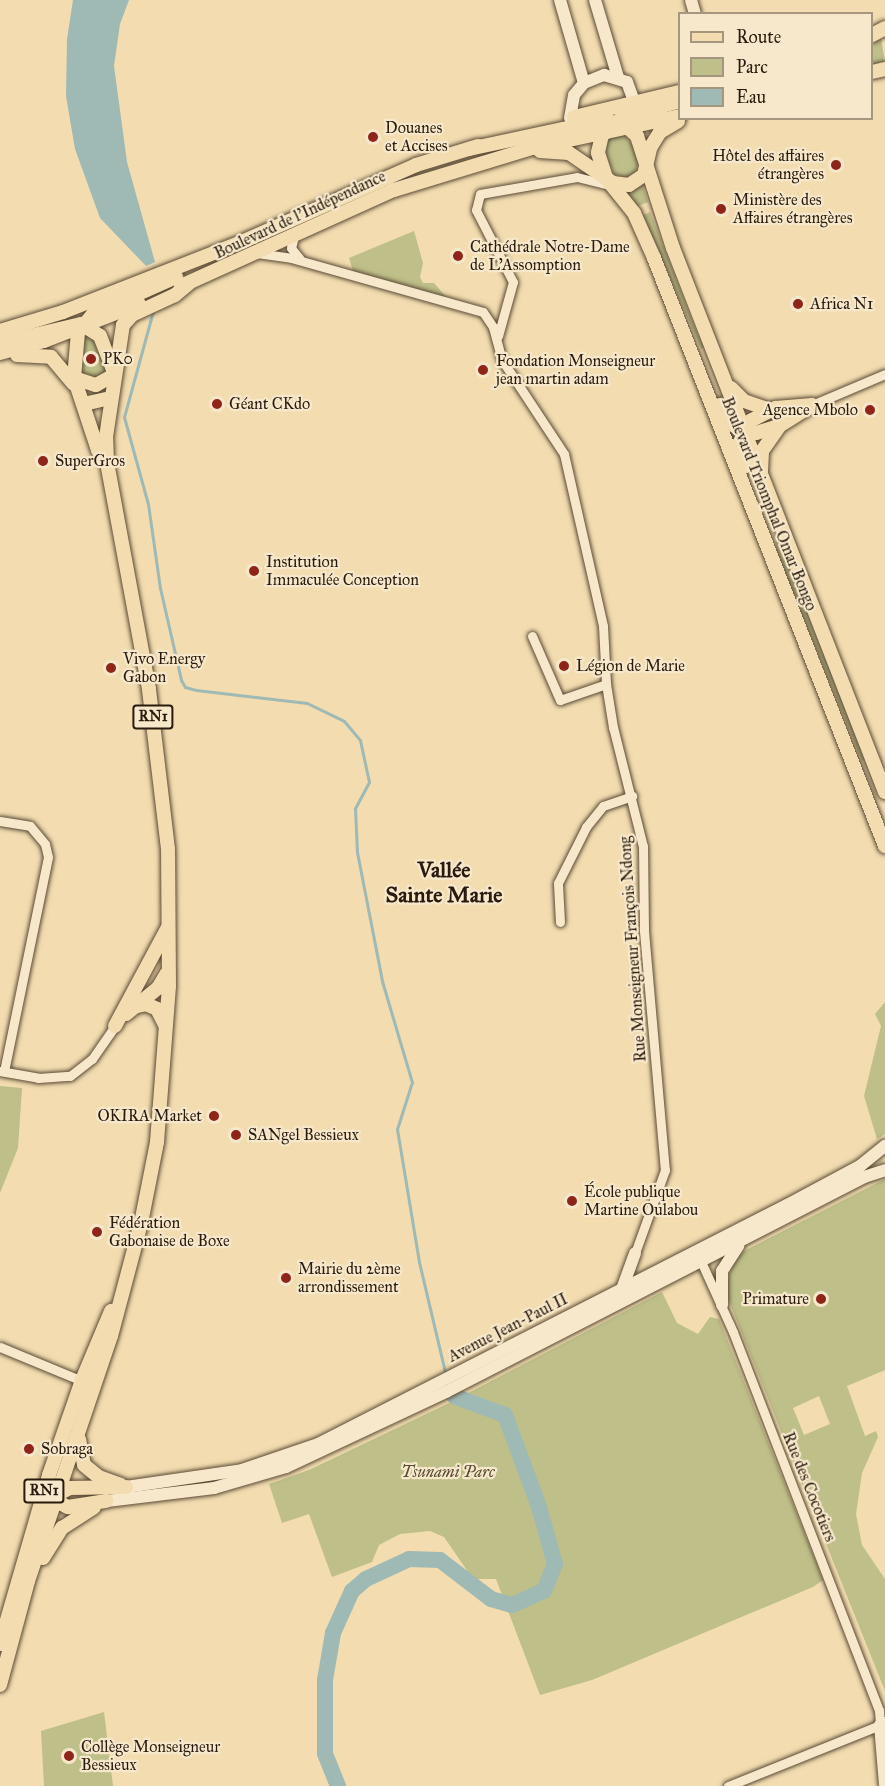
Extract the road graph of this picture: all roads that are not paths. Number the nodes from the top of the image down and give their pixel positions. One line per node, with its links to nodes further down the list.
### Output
1 (560, 0): 4 (main road)
2 (595, 0): 3 (main road)
3 (618, 76): 4 (main road); 6 (main road)
4 (584, 82): 9 (main road)
5 (678, 92): 6 (main road, Boulevard de l'Indépendance)
6 (634, 101): 9 (main road, Boulevard de l'Indépendance)
7 (678, 101): 11 (main road)
8 (678, 117): 11 (main road)
9 (570, 118): 12 (main road, Boulevard de l'Indépendance)
10 (678, 119): 14 (main road)
11 (617, 126): 12 (main road); 13 (main road, Boulevard de l'Indépendance); 14 (main road); 15 (main road)
12 (469, 149): 18 (main road, Boulevard de l'Indépendance)
13 (523, 151): 15 (main road); 19 (main road, Boulevard de l'Indépendance)
14 (646, 165): 15 (main road); 16 (main road, Boulevard Triomphal Omar Bongo)
15 (612, 185): 17 (main road, Boulevard Triomphal Omar Bongo); 28 (street)
16 (657, 206): 17 (main road); 32 (main road, Boulevard Triomphal Omar Bongo)
17 (634, 213): 22 (main road, Boulevard Triomphal Omar Bongo)
18 (258, 236): 23 (main road); 26 (main road, Boulevard de l'Indépendance)
19 (294, 236): 20 (main road, Boulevard de l'Indépendance); 21 (street)
20 (257, 253): 21 (street); 23 (main road, Boulevard de l'Indépendance)
21 (302, 261): 28 (street, Rue Monseigneur François Ndong)
22 (664, 283): 39 (main road); 42 (main road, Boulevard Triomphal Omar Bongo)
23 (162, 292): 24 (main road)
24 (135, 305): 25 (main road); 31 (main road)
25 (82, 326): 27 (main road); 29 (main road); 31 (main road, RN1); 33 (main road, RN1)
26 (0, 331)
27 (0, 343)
28 (498, 347): 44 (street, Rue Monseigneur François Ndong)
29 (0, 355): 33 (main road)
30 (885, 374): 36 (street)
31 (114, 375): 33 (main road); 34 (main road, RN1)
32 (724, 378): 37 (main road); 39 (main road, Boulevard Triomphal Omar Bongo)
33 (76, 383): 35 (main road, RN1)
34 (111, 398): 35 (main road); 40 (main road, RN1)
35 (84, 404): 40 (main road, RN1)
36 (812, 405): 37 (main road); 38 (main road)
37 (770, 410): 39 (main road)
38 (779, 426): 39 (main road); 41 (main road)
39 (743, 432): 41 (main road, Boulevard Triomphal Omar Bongo); 42 (main road)
40 (107, 462): 53 (main road, RN1)
41 (762, 482): 46 (main road, Boulevard Triomphal Omar Bongo)
42 (772, 559): 45 (main road, Boulevard Triomphal Omar Bongo)
43 (532, 636): 44 (street)
44 (606, 684): 49 (street, Rue Monseigneur François Ndong)
45 (832, 709): 50 (main road); 52 (main road, Boulevard Triomphal Omar Bongo)
46 (869, 747): 47 (main road); 48 (main road, Boulevard Triomphal Omar Bongo)
47 (885, 769)
48 (885, 792)
49 (632, 796): 54 (street); 64 (street, Rue Monseigneur François Ndong)
50 (885, 800)
51 (0, 821): 60 (street)
52 (885, 846)
53 (170, 922): 55 (main road, RN1); 56 (main road)
54 (560, 922)
55 (167, 979): 56 (main road); 57 (main road); 59 (main road, RN1)
56 (134, 993): 58 (main road)
57 (133, 1008): 58 (main road); 59 (main road)
58 (115, 1026): 60 (street)
59 (166, 1028): 70 (main road, RN1)
60 (2, 1072)
61 (885, 1146): 65 (main road, Avenue Jean-Paul II)
62 (885, 1170): 63 (main road, Avenue Jean-Paul II)
63 (747, 1238): 65 (main road, Avenue Jean-Paul II); 68 (main road)
64 (635, 1253): 66 (main road); 67 (main road)
65 (698, 1256): 66 (main road, Avenue Jean-Paul II); 68 (street, Rue des Cocotiers); 74 (main road, Avenue Jean-Paul II)
66 (656, 1272): 67 (main road, Avenue Jean-Paul II)
67 (622, 1289): 72 (main road, Avenue Jean-Paul II)
68 (722, 1305): 79 (street, Rue des Cocotiers)
69 (0, 1347): 70 (street)
70 (84, 1386): 71 (main road, RN1); 73 (main road); 75 (main road, RN1)
71 (81, 1420): 72 (main road); 73 (main road, RN1)
72 (126, 1487): 73 (main road)
73 (54, 1497): 74 (main road); 75 (main road); 76 (main road, RN1)
74 (107, 1501): 76 (main road)
75 (13, 1593): 77 (main road, RN1)
76 (16, 1623): 78 (main road, RN1)
77 (0, 1644)
78 (0, 1685)
79 (883, 1724): 80 (main road); 81 (street)
80 (885, 1785)
81 (728, 1786)

